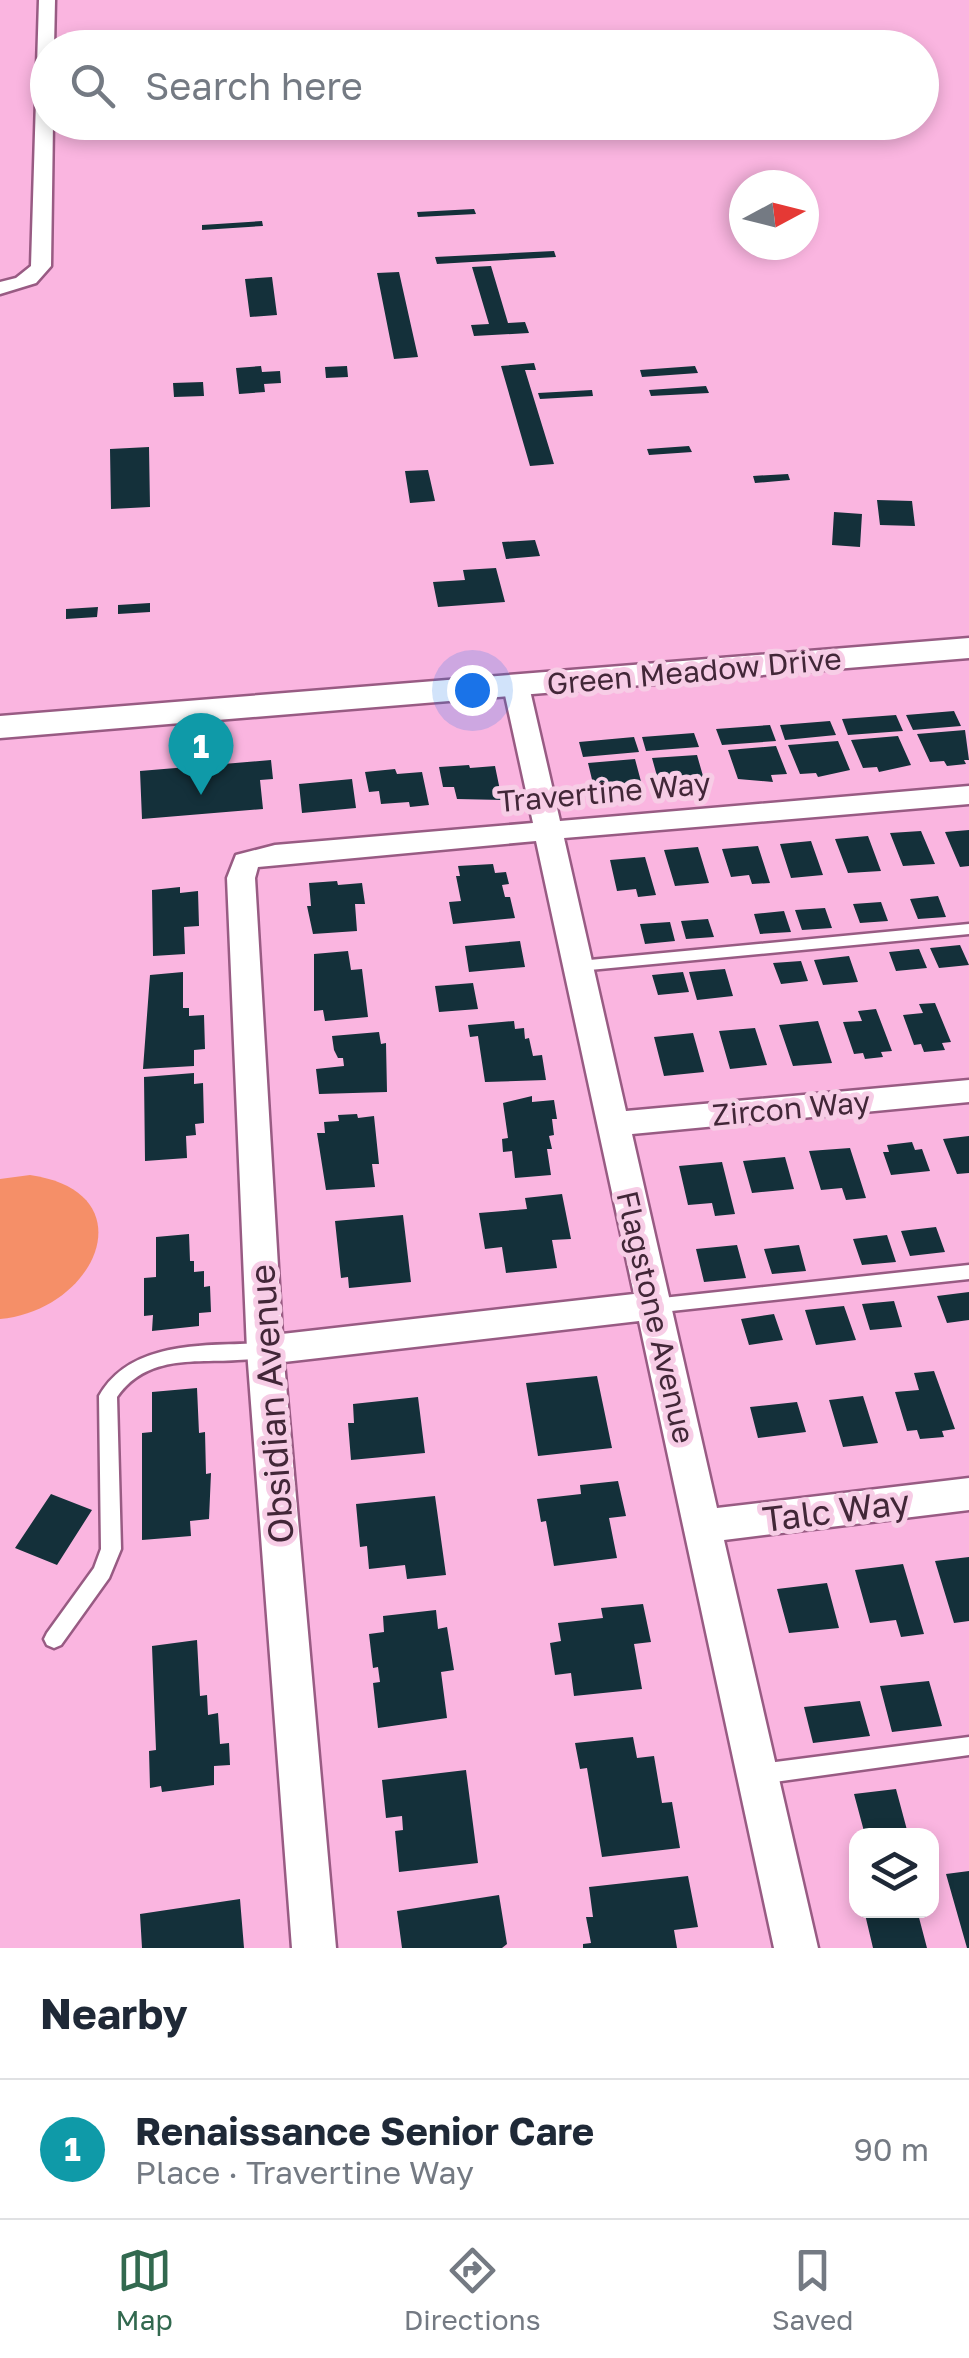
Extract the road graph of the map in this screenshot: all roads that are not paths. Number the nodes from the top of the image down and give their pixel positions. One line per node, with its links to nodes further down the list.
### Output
1 (47, 0): 2 (street)
2 (47, 30)
3 (51, 140): 4 (street)
4 (0, 288)
5 (969, 648): 6 (main road, Green Meadow Drive)
6 (516, 686): 7 (main road, Green Meadow Drive); 9 (street, Flagstone Avenue)
7 (0, 727)
8 (969, 794): 9 (street, Travertine Way)
9 (548, 829): 10 (street, Travertine Way); 12 (street, Flagstone Avenue)
10 (246, 861): 17 (street, Obsidian Avenue)
11 (969, 930): 12 (lane)
12 (578, 966): 14 (street, Flagstone Avenue)
13 (969, 1091): 14 (street, Zircon Way)
14 (613, 1124): 16 (street, Flagstone Avenue)
15 (969, 1272): 16 (lane)
16 (653, 1306): 17 (street); 19 (street, Flagstone Avenue)
17 (264, 1350): 20 (lane); 23 (street, Obsidian Avenue)
18 (969, 1494): 19 (street, Talc Way)
19 (702, 1526): 22 (street, Flagstone Avenue)
20 (54, 1639)
21 (969, 1746): 22 (lane)
22 (757, 1775): 24 (street, Flagstone Avenue)
23 (314, 1948)
24 (796, 1948)

